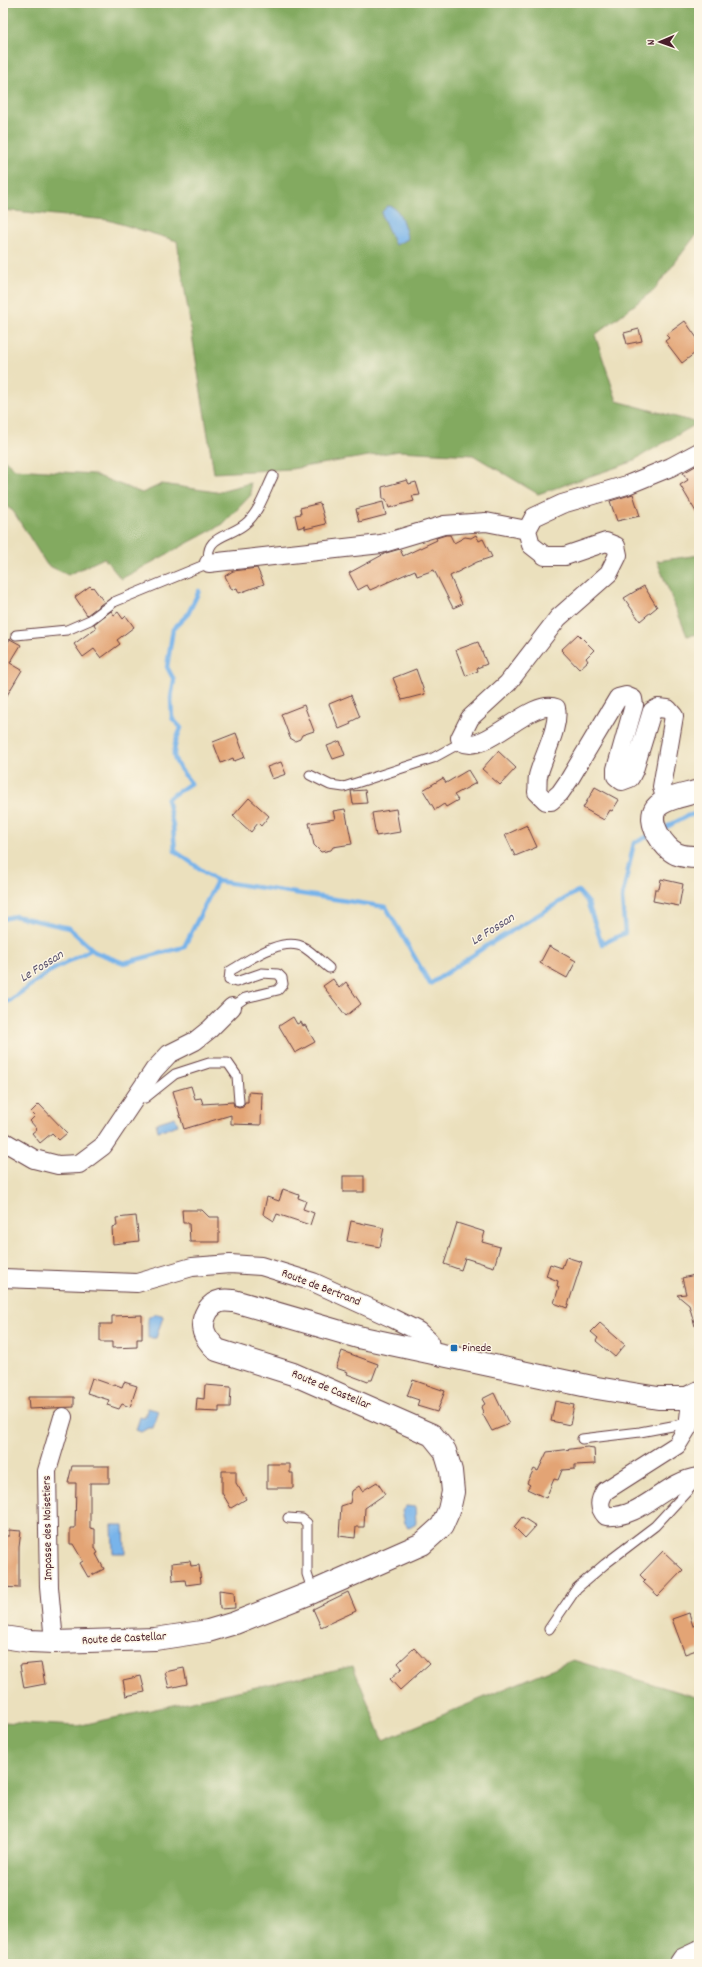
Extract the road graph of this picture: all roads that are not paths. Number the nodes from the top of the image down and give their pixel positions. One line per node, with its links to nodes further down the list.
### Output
1 (699, 452): 3 (street)
2 (273, 476): 4 (lane)
3 (526, 530): 4 (street); 6 (street)
4 (209, 563): 5 (lane)
5 (16, 635)
6 (462, 742): 7 (lane); 9 (street)
7 (310, 775)
8 (699, 791): 9 (street)
9 (666, 801): 10 (street)
10 (699, 857)
11 (329, 968): 12 (lane)
12 (232, 1007): 13 (street)
13 (135, 1099): 14 (lane); 15 (street)
14 (239, 1102)
15 (3, 1141)
16 (3, 1278): 17 (street, Route de Bertrand)
17 (431, 1352): 18 (street, Route de Castellar); 23 (street, Route de Castellar)
18 (693, 1406): 20 (lane); 21 (street)
19 (63, 1417): 26 (street, Impasse des Noisetiers)
20 (582, 1439)
21 (695, 1477): 24 (lane)
22 (288, 1518): 23 (lane)
23 (313, 1592): 26 (street, Route de Castellar)
24 (549, 1629)
25 (3, 1637): 26 (street, Route de Castellar)
26 (54, 1642)
27 (699, 1950): 28 (street)
28 (678, 1964)

